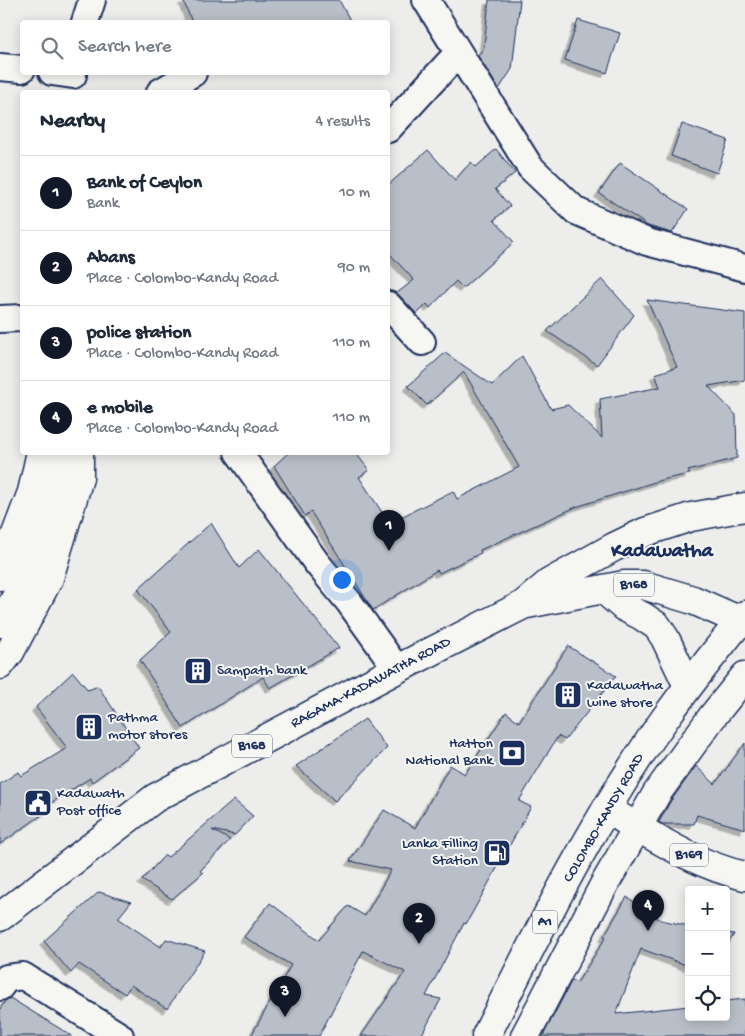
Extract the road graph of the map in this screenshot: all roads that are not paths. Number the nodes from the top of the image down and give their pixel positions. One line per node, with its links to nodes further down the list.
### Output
1 (92, 0): 3 (street)
2 (426, 0): 4 (street)
3 (86, 20)
4 (458, 53): 9 (street); 10 (street)
5 (0, 67): 6 (street)
6 (20, 69)
7 (190, 75): 8 (street)
8 (163, 90)
9 (390, 127)
10 (745, 268)
11 (390, 307): 14 (street)
12 (20, 318): 13 (street)
13 (0, 319)
14 (422, 342)
15 (40, 455): 20 (main road)
16 (55, 455): 24 (street)
17 (79, 455): 25 (main road)
18 (240, 455): 26 (street)
19 (742, 511): 22 (main road, B168)
20 (0, 576)
21 (603, 589): 22 (main road, B168); 23 (main road, B168); 28 (main road)
22 (523, 605): 26 (main road, RAGAMA-KADAWATHA ROAD / B168)
23 (744, 619): 28 (main road, COLOMBO-KANDY ROAD / A1)
24 (0, 624)
25 (0, 665)
26 (397, 668): 32 (main road, RAGAMA-KADAWATHA ROAD / B168)
27 (745, 676): 30 (main road, A1)
28 (688, 686): 29 (main road, COLOMBO-KANDY ROAD / A1)
29 (606, 809): 30 (main road); 35 (main road, COLOMBO-KANDY ROAD / A1)
30 (637, 827): 31 (main road, B169); 36 (main road, A1)
31 (745, 876)
32 (0, 917)
33 (0, 988): 34 (street)
34 (120, 1036)
35 (486, 1036)
36 (525, 1036)

